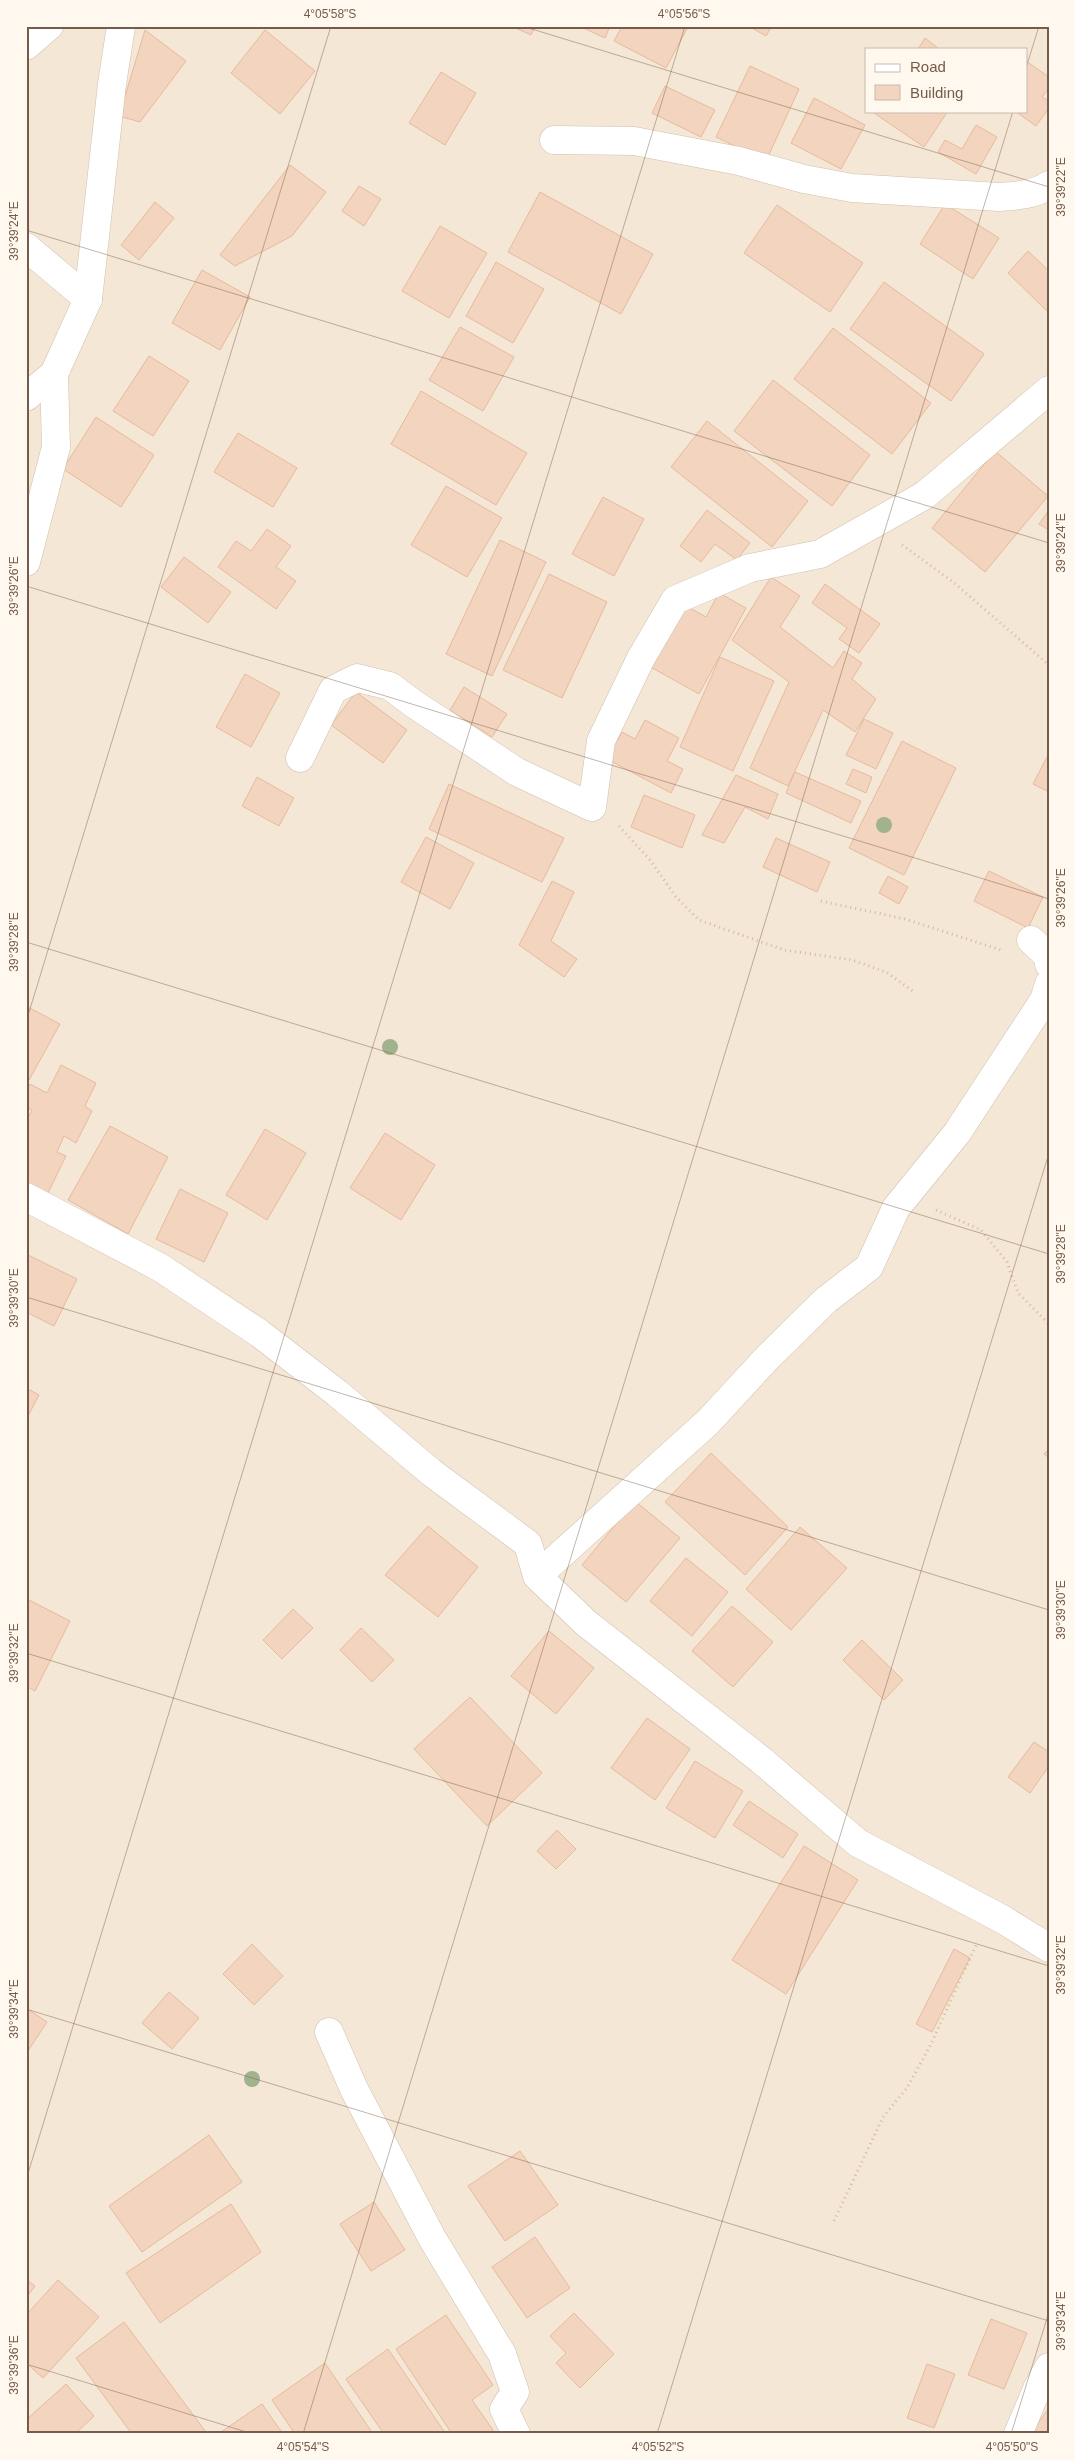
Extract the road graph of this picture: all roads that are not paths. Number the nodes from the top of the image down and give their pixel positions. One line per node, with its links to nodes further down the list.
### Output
1 (49, 26): 3 (street)
2 (122, 26): 7 (street)
3 (26, 46)
4 (554, 140): 5 (street)
5 (1049, 185)
6 (26, 247): 7 (street)
7 (88, 299): 8 (street)
8 (54, 374): 10 (street); 11 (street)
9 (1049, 390): 12 (street)
10 (26, 397)
11 (26, 562)
12 (300, 758)
13 (1020, 947): 14 (street)
14 (1049, 964)
15 (1049, 984): 17 (street)
16 (26, 1197): 17 (street)
17 (537, 1576): 18 (street)
18 (1049, 1948)
19 (329, 2032): 21 (street)
20 (1049, 2367): 22 (street)
21 (516, 2434)
22 (1018, 2434)

